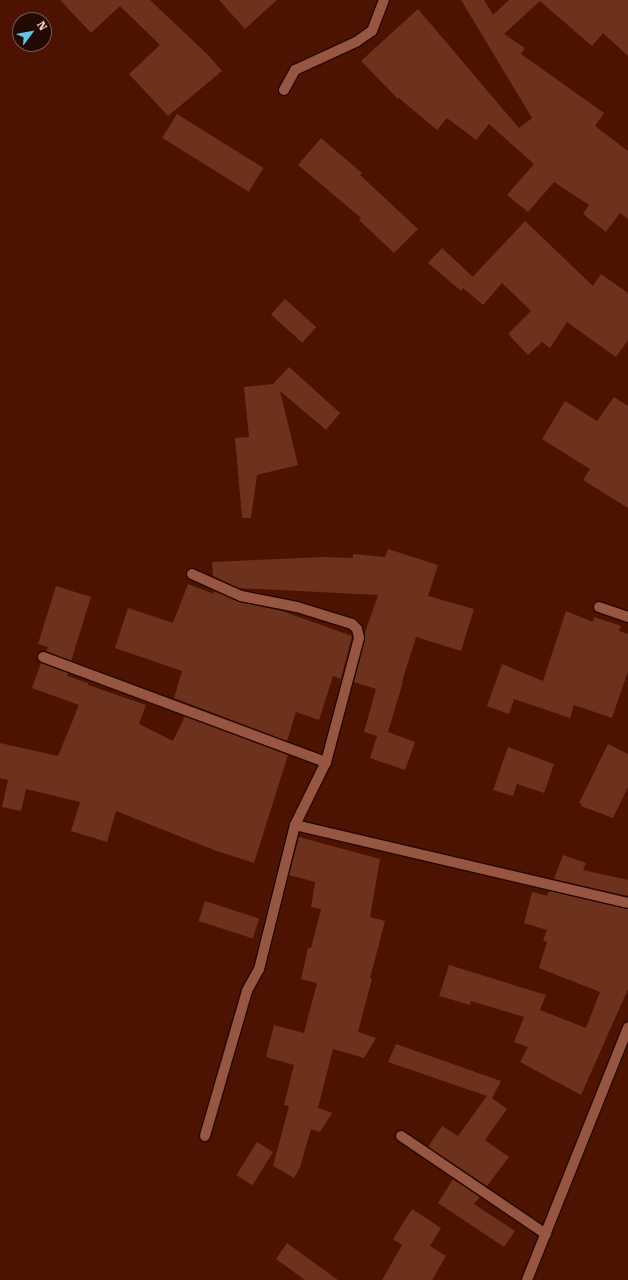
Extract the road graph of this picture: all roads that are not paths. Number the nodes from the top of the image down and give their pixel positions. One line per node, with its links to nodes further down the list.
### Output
1 (384, 0): 2 (street)
2 (284, 90)
3 (192, 574): 7 (street)
4 (599, 607): 5 (street)
5 (628, 617)
6 (43, 657): 7 (street)
7 (326, 762): 8 (street)
8 (295, 825): 9 (street); 11 (street)
9 (628, 903)
10 (628, 1027): 13 (street)
11 (205, 1136)
12 (401, 1136): 13 (street)
13 (546, 1234): 14 (street)
14 (527, 1280)

